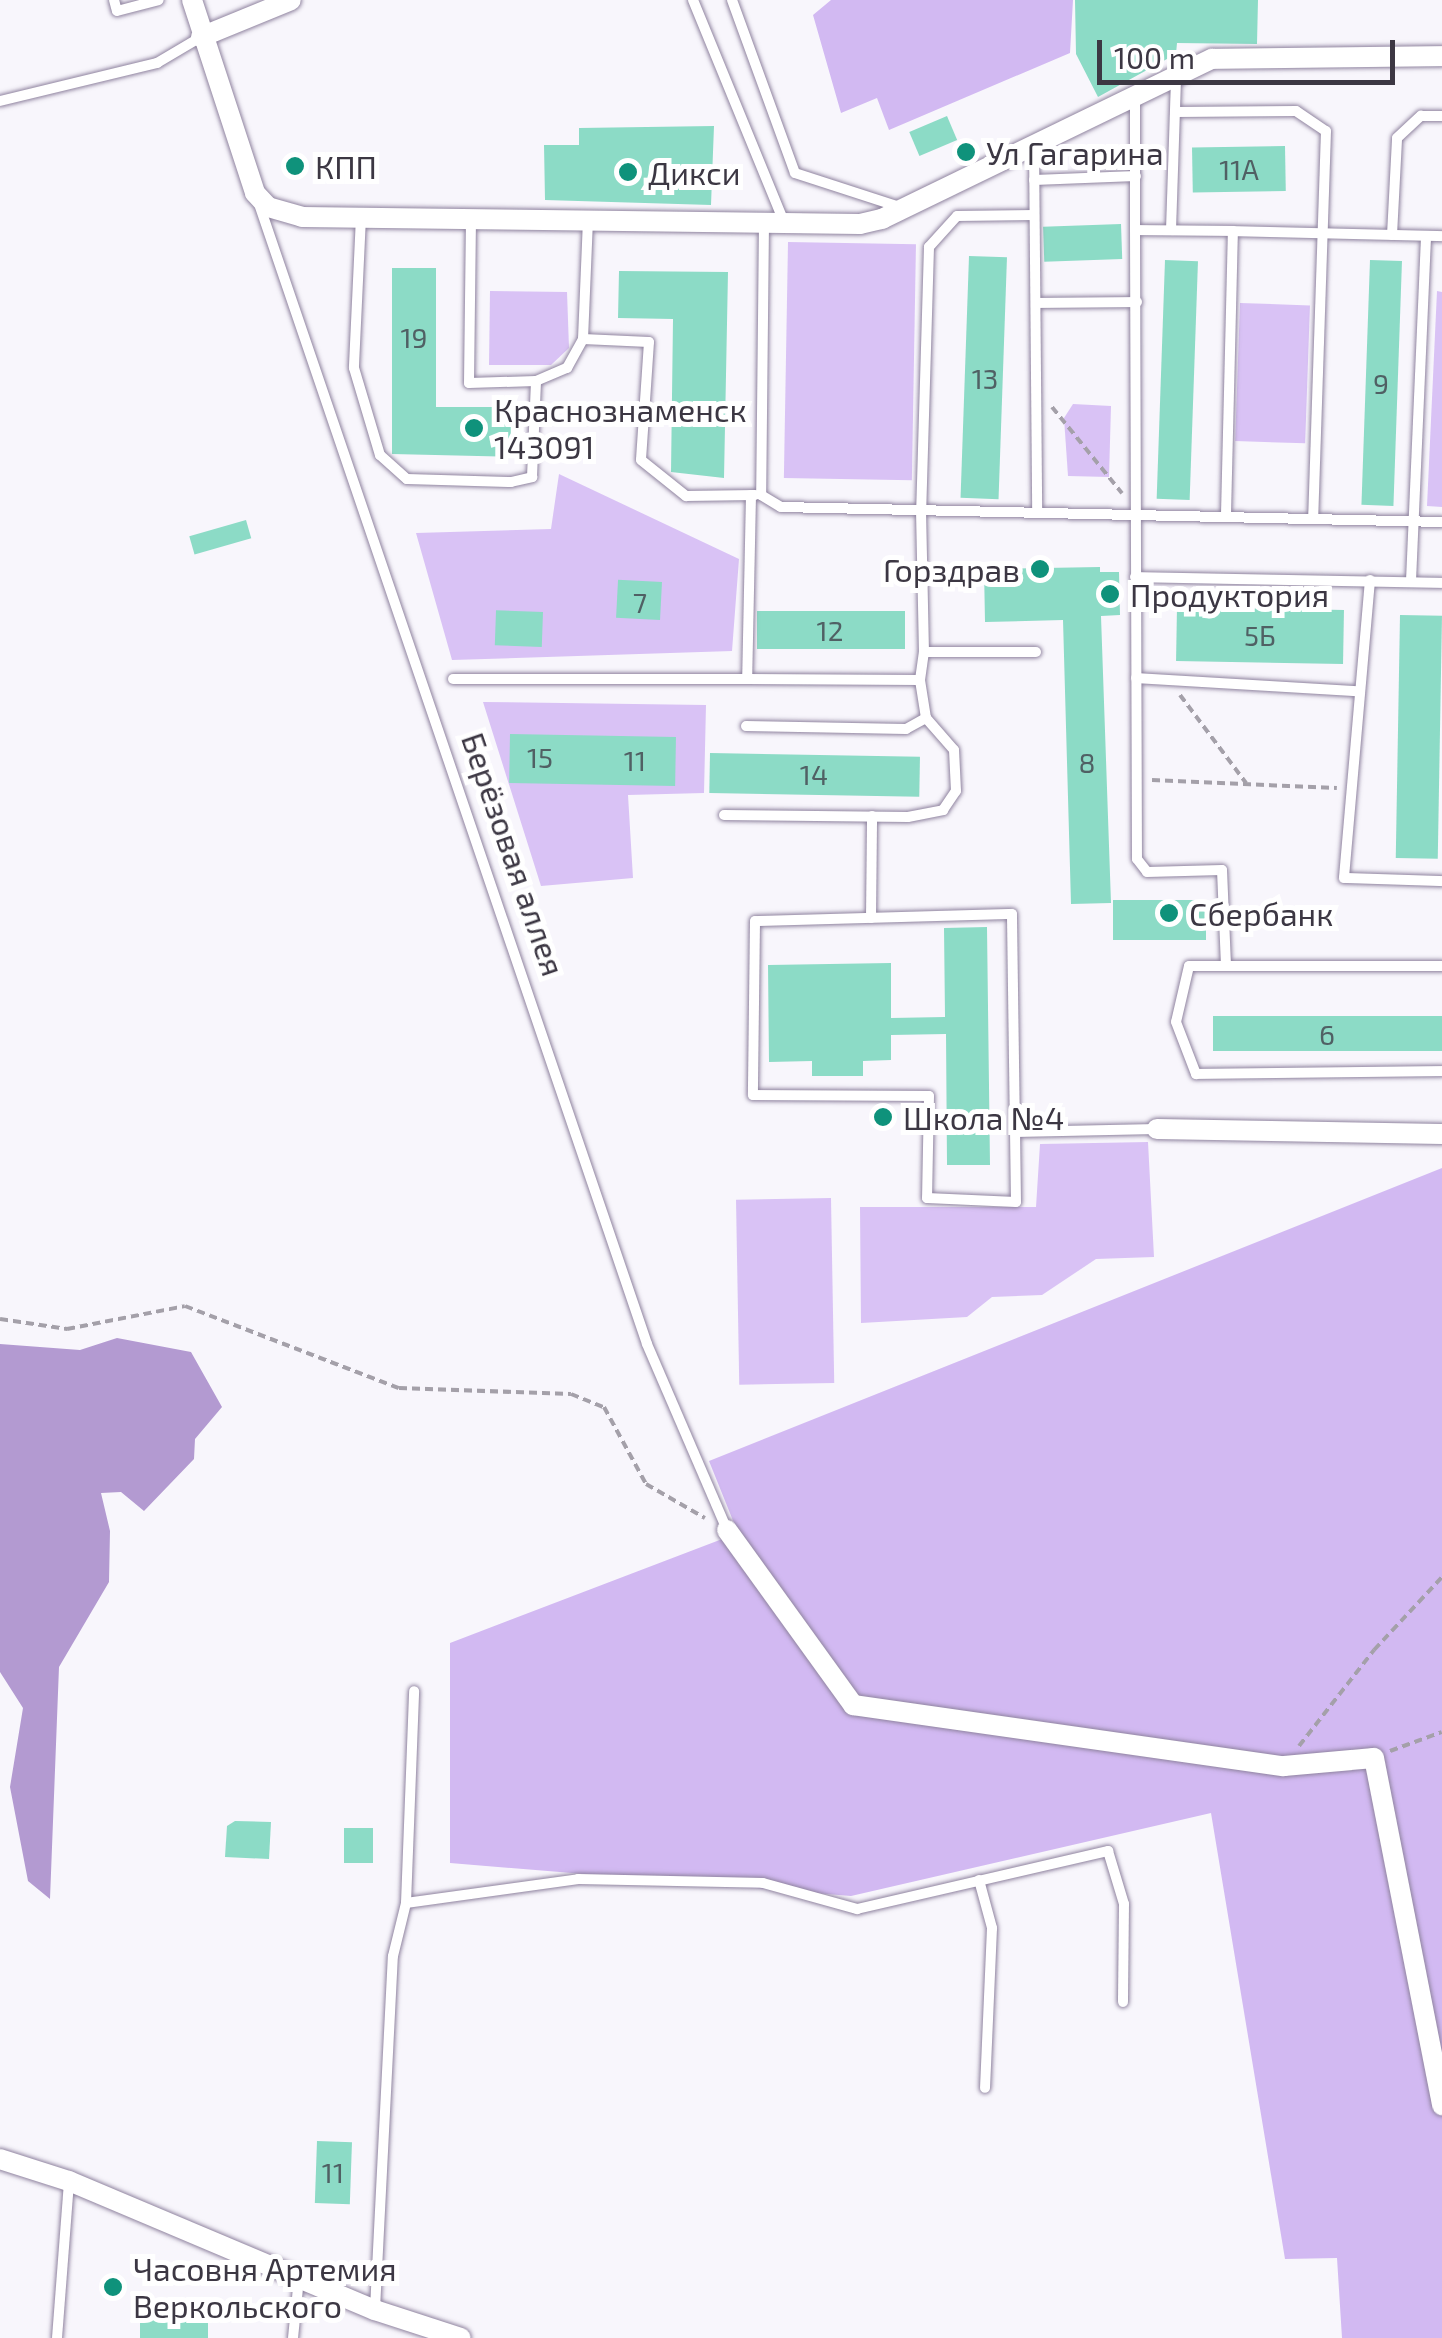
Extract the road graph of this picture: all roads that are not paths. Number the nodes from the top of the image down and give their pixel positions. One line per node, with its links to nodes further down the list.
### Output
1 (114, 0): 2 (lane)
2 (159, 0)
3 (192, 0): 7 (street)
4 (291, 0): 7 (street)
5 (693, 0): 23 (lane)
6 (732, 0): 18 (lane)
7 (201, 38): 11 (lane); 17 (street)
8 (1442, 56): 9 (street)
9 (1176, 71): 10 (street); 12 (lane)
10 (1135, 92): 14 (street); 15 (lane)
11 (0, 101)
12 (1176, 112): 25 (lane); 27 (lane)
13 (1442, 116): 28 (lane)
14 (1034, 142): 16 (lane); 18 (street)
15 (1136, 176): 16 (lane); 24 (lane)
16 (1034, 180): 19 (lane)
17 (255, 193): 20 (street); 66 (lane, Берёзовая аллея)
18 (904, 208): 23 (street)
19 (1034, 216): 32 (lane); 36 (lane)
20 (360, 217): 21 (street); 34 (lane)
21 (471, 218): 22 (street); 34 (lane)
22 (588, 222): 23 (street); 33 (lane)
23 (774, 222): 35 (lane)
24 (1136, 230): 25 (lane); 31 (lane)
25 (1171, 230): 26 (lane)
26 (1233, 230): 27 (lane); 39 (lane)
27 (1326, 232): 28 (lane); 40 (lane)
28 (1392, 234): 29 (lane)
29 (1426, 236): 30 (lane); 41 (lane)
30 (1442, 236)
31 (1136, 302): 32 (lane); 38 (lane)
32 (1037, 303): 37 (lane)
33 (582, 340): 34 (lane); 35 (lane)
34 (536, 382)
35 (756, 495): 36 (lane); 49 (lane)
36 (921, 510): 37 (lane); 47 (lane)
37 (1037, 510): 38 (lane)
38 (1137, 512): 39 (lane); 43 (lane)
39 (1226, 514): 40 (lane)
40 (1313, 516): 41 (lane)
41 (1413, 520): 42 (lane); 45 (lane)
42 (1442, 522)
43 (1135, 577): 44 (lane); 50 (lane)
44 (1370, 580): 45 (lane); 53 (lane)
45 (1411, 581): 46 (lane)
46 (1442, 583)
47 (924, 652): 48 (lane); 52 (lane)
48 (1036, 652)
49 (746, 678): 51 (lane); 52 (lane)
50 (1136, 678): 53 (lane); 60 (lane)
51 (453, 679)
52 (920, 680): 54 (lane)
53 (1356, 691): 58 (lane)
54 (926, 718): 55 (lane); 57 (lane)
55 (746, 726)
56 (724, 815): 57 (lane)
57 (872, 816): 59 (lane)
58 (1442, 880)
59 (871, 918): 64 (lane); 64 (lane)
60 (1226, 966): 61 (lane); 62 (lane)
61 (1442, 966)
62 (1442, 1071)
63 (1156, 1129): 64 (lane); 65 (street)
64 (1014, 1132)
65 (1442, 1134)
66 (727, 1530): 72 (street)
67 (414, 1692): 69 (lane)
68 (980, 1880): 69 (lane); 70 (lane); 71 (lane)
69 (406, 1903): 76 (lane)
70 (1124, 2002)
71 (985, 2088)
72 (1442, 2104)
73 (0, 2159): 74 (street)
74 (69, 2181): 75 (street); 77 (lane)
75 (299, 2277): 76 (street); 78 (lane)
76 (375, 2310): 79 (street)
77 (57, 2338)
78 (293, 2338)
79 (462, 2338)

